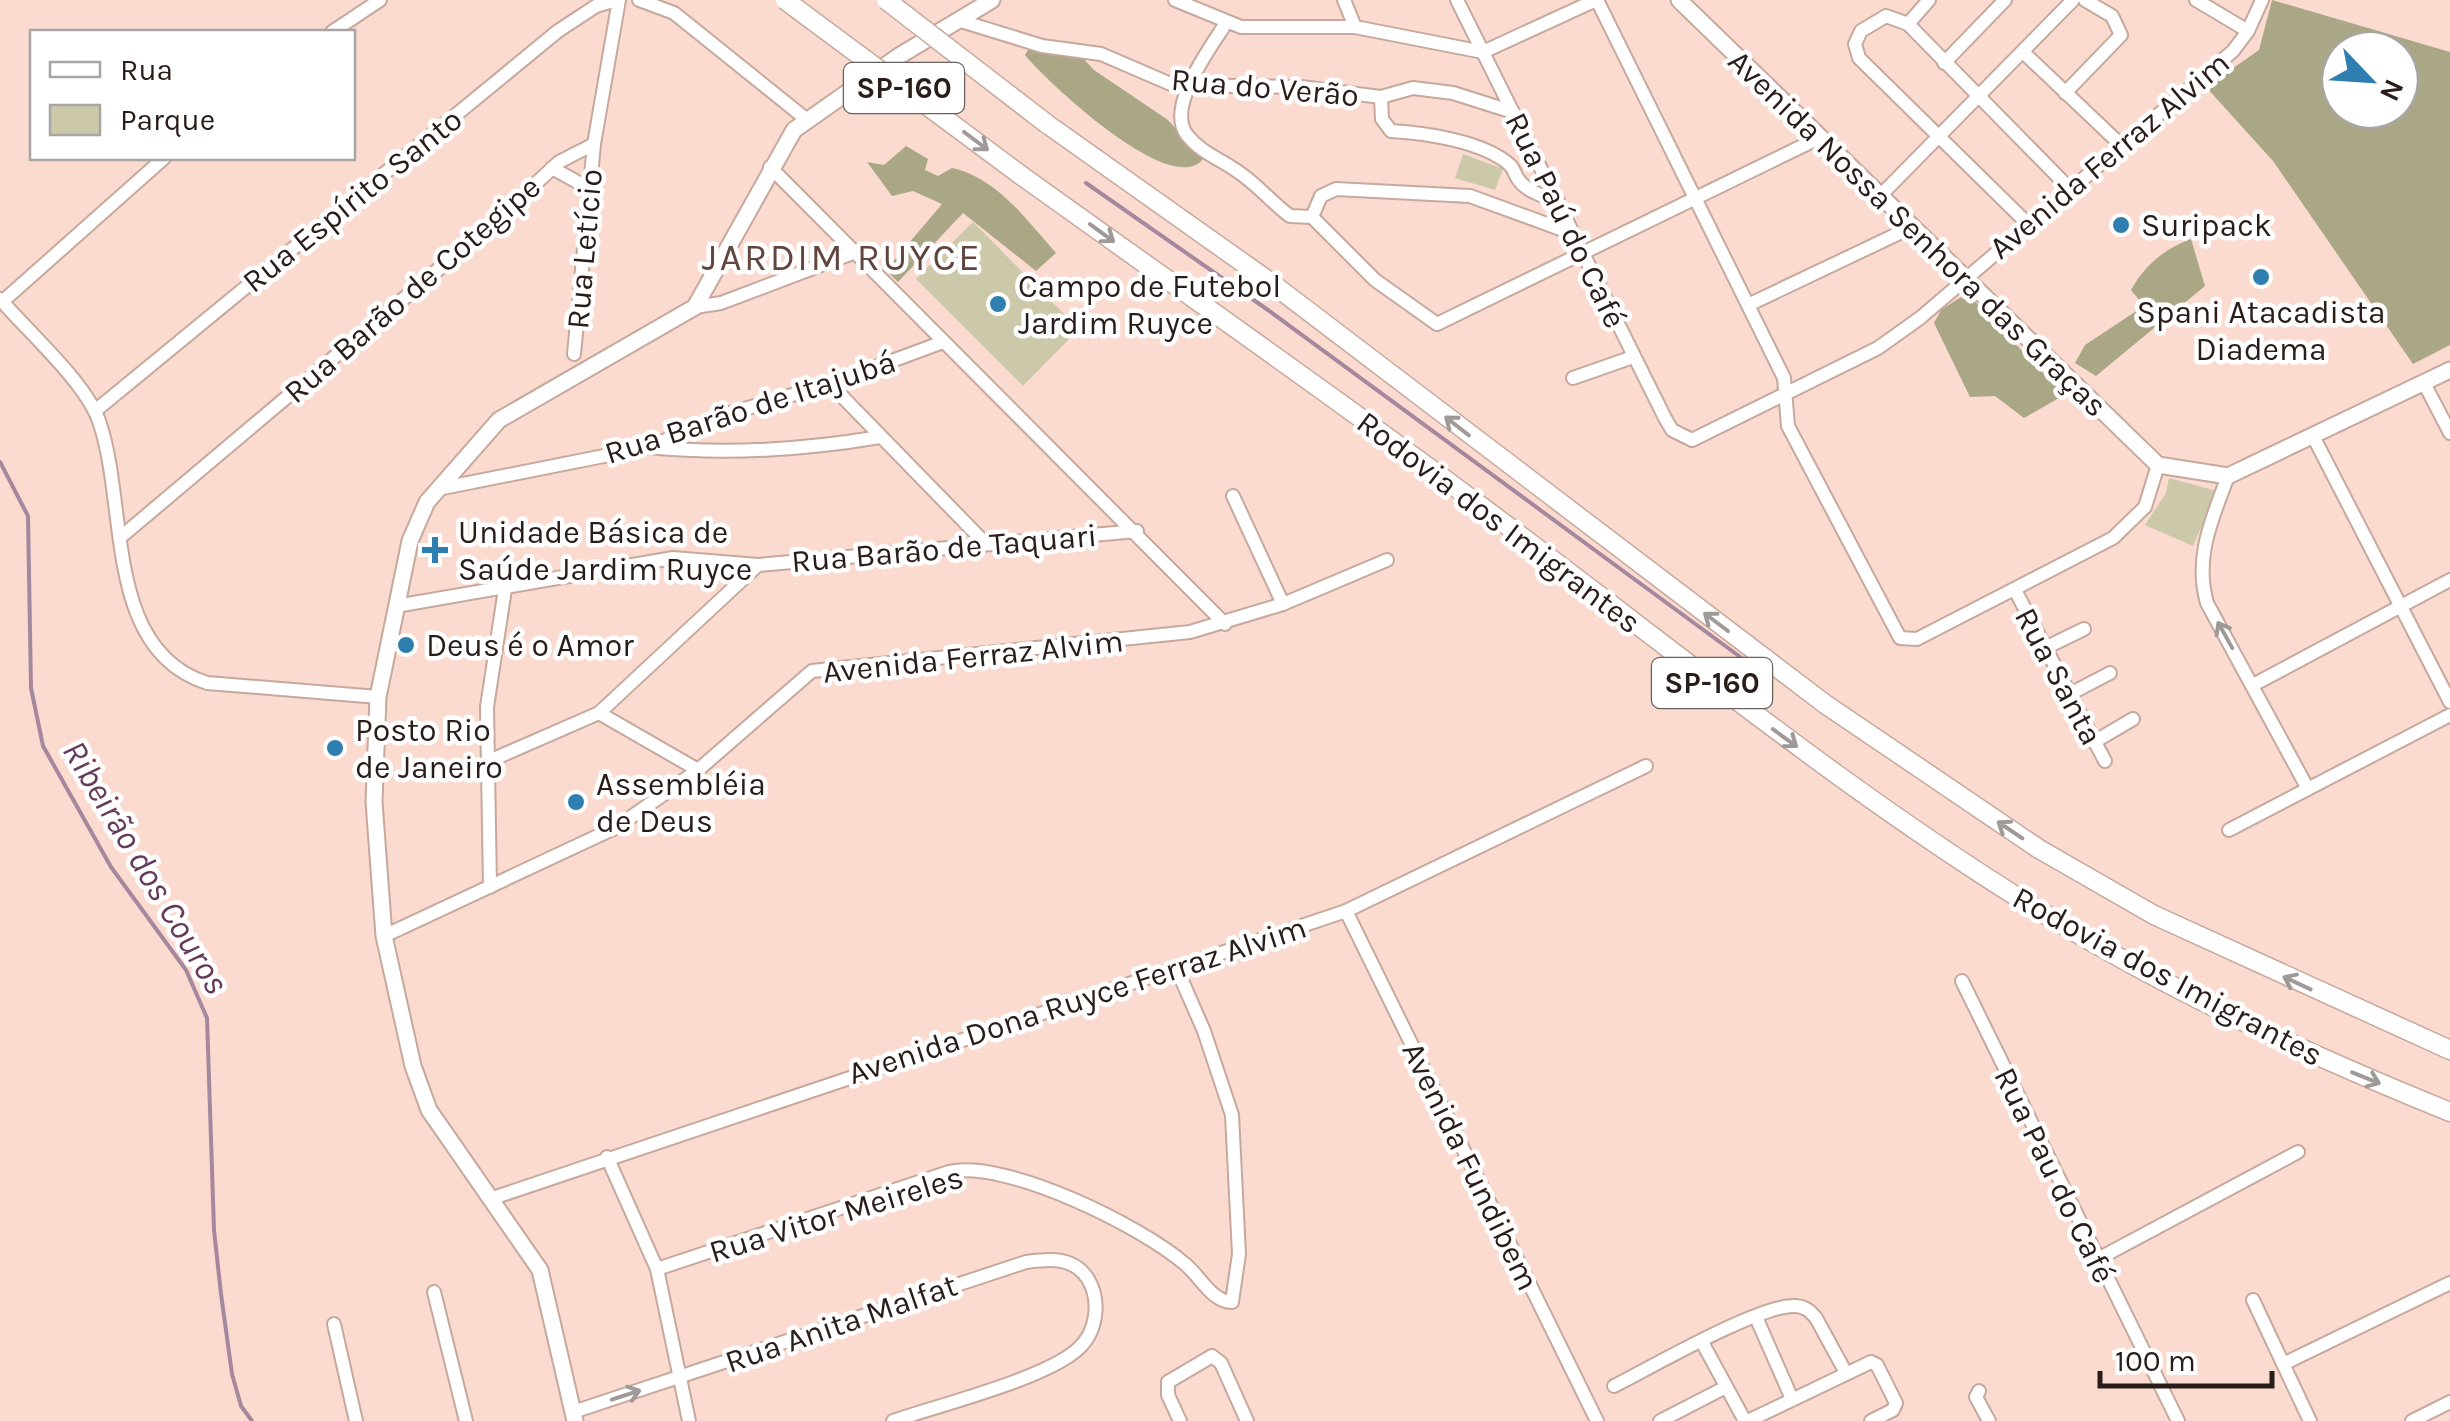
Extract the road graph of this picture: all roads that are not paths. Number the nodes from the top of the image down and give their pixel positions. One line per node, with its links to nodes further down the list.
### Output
1 (380, 0): 22 (street)
2 (617, 0): 35 (street); 63 (street, Rua Espírito Santo)
3 (639, 0): 32 (street)
4 (785, 0): 108 (highway, Rodovia dos Imigrantes / SP-160, one-way to 108, bridge)
5 (886, 0): 107 (highway, Rodovia dos Imigrantes / SP-160, one-way to 5, bridge)
6 (1175, 0): 19 (street, Rua do Verão)
7 (1344, 0): 21 (street)
8 (1458, 0): 24 (street, Rua Paú do Café)
9 (1597, 0): 24 (street); 44 (street)
10 (1678, 0): 33 (main road, Avenida Nossa Senhora das Graças)
11 (1929, 0): 20 (street)
12 (2005, 0): 26 (street)
13 (2073, 0): 25 (street)
14 (2085, 0): 28 (street)
15 (2196, 0): 23 (street)
16 (2262, 0): 23 (street, Avenida Ferraz Alvim)
17 (993, 1): 18 (main road)
18 (961, 21): 27 (street, Rua do Verão); 32 (main road)
19 (1226, 23): 21 (street, Rua do Verão); 27 (street)
20 (1908, 24): 26 (street); 34 (street)
21 (1355, 27): 24 (street, Rua do Verão)
22 (335, 30)
23 (2248, 31): 36 (street, Avenida Ferraz Alvim)
24 (1483, 52): 31 (street, Rua Paú do Café)
25 (2023, 52): 28 (street); 30 (street)
26 (1944, 63): 30 (street)
27 (1189, 82): 29 (street, Rua do Verão); 45 (street)
28 (2065, 94): 36 (street)
29 (1381, 97): 31 (street, Rua do Verão); 43 (street)
30 (1979, 97): 34 (street); 41 (street)
31 (1513, 112): 43 (street, Rua Paú do Café)
32 (806, 119): 39 (main road)
33 (1821, 137): 42 (main road, Avenida Nossa Senhora das Graças); 44 (street)
34 (1940, 138): 42 (street); 46 (street)
35 (594, 144): 38 (street, Rua Barão de Cotegipe); 40 (street, Rua Letício)
36 (2122, 146): 41 (street, Avenida Ferraz Alvim)
37 (162, 160): 52 (street)
38 (552, 168): 40 (street); 74 (street, Rua Barão de Cotegipe)
39 (770, 168): 49 (street); 54 (main road)
40 (590, 190): 56 (street, Rua Letício)
41 (2071, 190): 46 (street, Avenida Ferraz Alvim)
42 (1881, 195): 47 (main road, Avenida Nossa Senhora das Graças)
43 (1558, 201): 48 (street, Rua Paú do Café)
44 (1695, 201): 50 (street); 53 (street)
45 (1312, 217): 48 (street); 50 (street)
46 (2029, 225): 51 (street, Avenida Ferraz Alvim)
47 (1912, 227): 51 (main road, Avenida Nossa Senhora das Graças); 53 (street)
48 (1574, 234): 50 (street, Rua Paú do Café)
49 (853, 252): 54 (street); 55 (street)
50 (1584, 252): 57 (street, Rua Paú do Café)
51 (1963, 279): 62 (street, Avenida Ferraz Alvim); 69 (main road, Avenida Nossa Senhora das Graças)
52 (1, 300): 63 (street)
53 (1748, 305): 62 (street)
54 (695, 306): 71 (main road)
55 (943, 342): 61 (street, Rua Barão de Itajubá); 73 (street)
56 (574, 354)
57 (1633, 357): 59 (street); 65 (street, Rua Paú do Café)
58 (2450, 370): 60 (main road)
59 (1573, 378)
60 (2424, 383): 64 (street); 66 (main road)
61 (830, 384): 67 (street); 68 (street, Rua Barão de Itajubá)
62 (1787, 396): 65 (street, Avenida Ferraz Alvim); 80 (street)
63 (95, 412): 74 (street)
64 (2450, 433)
65 (1680, 436)
66 (2313, 436): 70 (main road); 83 (street)
67 (880, 437): 68 (street); 75 (street)
68 (649, 447): 71 (street, Rua Barão de Itajubá)
69 (2158, 465): 70 (main road); 80 (street)
70 (2228, 476): 88 (street, one-way to 70)
71 (437, 489): 82 (main road)
72 (1233, 496): 81 (street)
73 (1136, 530): 75 (street, Rua Barão de Taquari); 84 (street)
74 (122, 536): 90 (street)
75 (984, 542): 77 (street, Rua Barão de Taquari)
76 (1386, 560): 81 (street, Avenida Ferraz Alvim)
77 (758, 565): 79 (street, Rua Barão de Taquari); 92 (street)
78 (2450, 580): 83 (street)
79 (505, 589): 82 (street, Rua Barão de Taquari); 97 (street)
80 (2014, 590): 86 (street, Rua Santa)
81 (1282, 604): 84 (street, Avenida Ferraz Alvim)
82 (396, 606): 90 (main road)
83 (2402, 606): 88 (street); 91 (street)
84 (1225, 624): 99 (street, Avenida Ferraz Alvim)
85 (2084, 629): 86 (street)
86 (2043, 649): 89 (street, Rua Santa)
87 (2110, 674): 89 (street)
88 (2253, 684): 100 (street)
89 (2068, 695): 95 (street, Rua Santa)
90 (378, 697): 104 (main road)
91 (2450, 702)
92 (599, 713): 97 (street); 99 (street)
93 (2450, 715): 100 (street)
94 (2133, 719): 95 (street)
95 (2094, 742): 96 (street, Rua Santa)
96 (2105, 761)
97 (489, 762): 102 (street)
98 (1646, 766): 103 (street, Avenida Dona Ruyce Ferraz Alvim)
99 (698, 770): 102 (street, Avenida Ferraz Alvim)
100 (2308, 789): 101 (street)
101 (2229, 830)
102 (490, 887): 104 (street, Avenida Ferraz Alvim)
103 (1346, 911): 105 (street, Avenida Dona Ruyce Ferraz Alvim); 135 (street, Avenida Fundibem)
104 (384, 936): 111 (main road)
105 (1176, 967): 110 (street, Avenida Dona Ruyce Ferraz Alvim); 113 (street, Rua Vitor Meireles)
106 (1962, 981): 112 (street, Rua Pau do Café)
107 (2450, 1050)
108 (2450, 1112)
109 (2298, 1152): 112 (street)
110 (607, 1157): 111 (street, Avenida Dona Ruyce Ferraz Alvim); 113 (street)
111 (493, 1198): 128 (main road)
112 (2096, 1260): 140 (street, Rua Pau do Café)
113 (656, 1270): 122 (street)
114 (2450, 1283): 120 (street)
115 (434, 1292): 130 (street)
116 (2253, 1300): 120 (street)
117 (1756, 1317): 119 (street); 121 (street); 126 (street)
118 (334, 1324): 129 (street)
119 (1702, 1342): 123 (street); 124 (street)
120 (2283, 1364): 141 (street)
121 (1846, 1374): 126 (street); 138 (street)
122 (679, 1378): 128 (street, Rua Anita Malfat, one-way to 122); 131 (street); 132 (street, Rua Anita Malfat)
123 (1614, 1386)
124 (1726, 1387): 136 (street); 137 (street)
125 (1979, 1390): 139 (street)
126 (1792, 1399): 137 (street)
127 (2450, 1402): 142 (street)
128 (574, 1416)
129 (356, 1421)
130 (466, 1421)
131 (689, 1421)
132 (893, 1421)
133 (1180, 1421): 134 (street)
134 (1247, 1421)
135 (1597, 1421)
136 (1660, 1421)
137 (1746, 1421)
138 (1871, 1421)
139 (1989, 1421)
140 (2178, 1421)
141 (2310, 1421)
142 (2412, 1421)

